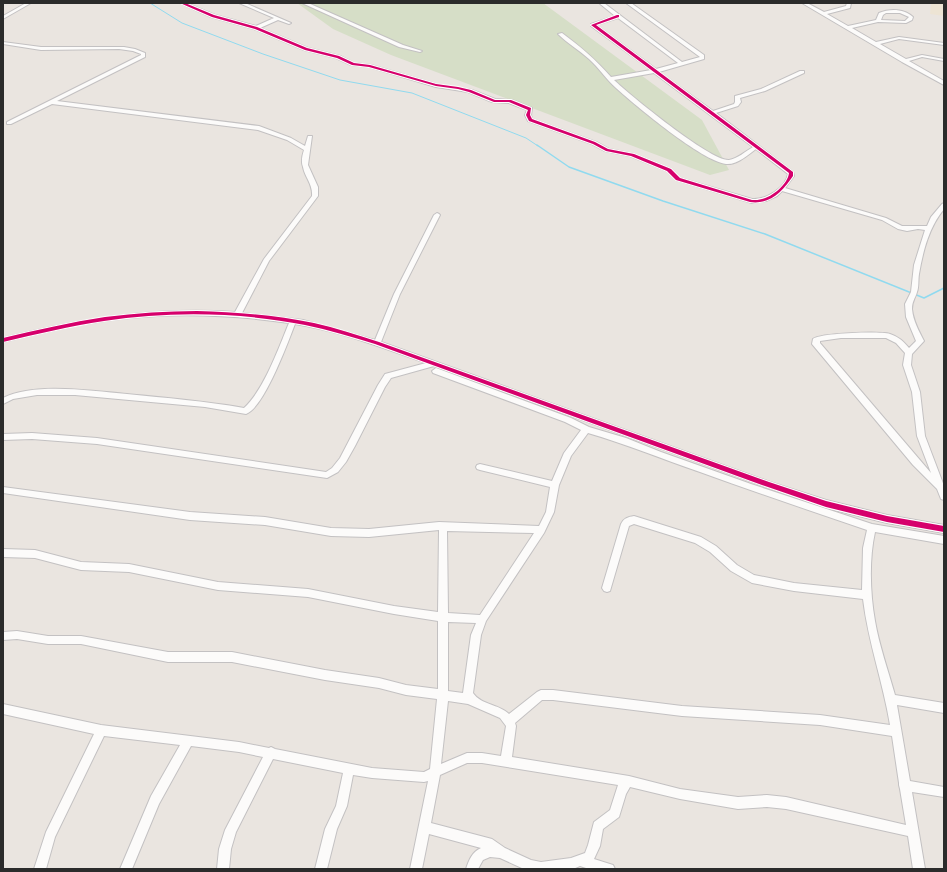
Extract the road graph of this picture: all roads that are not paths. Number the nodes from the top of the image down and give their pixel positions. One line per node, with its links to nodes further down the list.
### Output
1 (29, 3): 11 (street)
2 (182, 3): 15 (street)
3 (241, 3): 12 (street)
4 (304, 3): 21 (street)
5 (601, 3): 10 (street)
6 (628, 3): 24 (street)
7 (804, 3): 9 (street)
8 (850, 3): 9 (street)
9 (822, 14): 16 (street)
10 (618, 16): 24 (street); 25 (street)
11 (3, 18)
12 (276, 18): 14 (street); 15 (street)
13 (878, 21): 13 (street); 16 (street)
14 (289, 23)
15 (256, 28): 35 (street)
16 (847, 28): 19 (street)
17 (560, 34): 27 (street)
18 (3, 43): 29 (street)
19 (875, 44): 20 (street); 22 (street)
20 (944, 44)
21 (420, 51)
22 (904, 60): 23 (street); 28 (street)
23 (944, 60)
24 (682, 64): 25 (street)
25 (656, 71): 27 (street); 30 (street)
26 (802, 72): 30 (street)
27 (610, 80): 33 (street)
28 (944, 83)
29 (52, 102): 31 (street); 34 (street)
30 (712, 113): 33 (street)
31 (9, 123)
32 (310, 137): 34 (street)
33 (756, 147): 35 (street)
34 (307, 150): 39 (street)
35 (782, 189): 38 (street)
36 (944, 205): 38 (street)
37 (436, 215): 42 (street)
38 (929, 228): 43 (street)
39 (237, 315): 40 (street); 41 (street)
40 (293, 321): 42 (street); 45 (street)
41 (3, 340)
42 (377, 343): 44 (street)
43 (909, 353): 50 (street); 50 (street)
44 (429, 365): 46 (street); 47 (street); 55 (street)
45 (3, 401)
46 (586, 429): 49 (street); 54 (street)
47 (3, 436)
48 (480, 467): 49 (street)
49 (555, 485): 56 (street)
50 (940, 488): 52 (street)
51 (3, 490): 53 (street)
52 (944, 497)
53 (442, 527): 56 (street); 61 (street)
54 (872, 528): 57 (street); 60 (street)
55 (944, 529)
56 (541, 530): 62 (street)
57 (944, 540)
58 (3, 553): 61 (street)
59 (608, 588): 60 (street)
60 (867, 595): 65 (street)
61 (443, 617): 62 (street); 64 (street)
62 (482, 619): 66 (street)
63 (3, 636): 64 (street)
64 (443, 695): 66 (street); 76 (street)
65 (891, 699): 67 (street); 71 (street)
66 (471, 700): 69 (street)
67 (944, 708)
68 (3, 709): 70 (street)
69 (510, 720): 71 (street); 74 (street)
70 (101, 730): 72 (street); 84 (street)
71 (896, 731): 78 (street)
72 (188, 741): 73 (street); 85 (street)
73 (271, 752): 75 (street); 86 (street)
74 (506, 761): 76 (street); 77 (street)
75 (348, 769): 76 (street); 87 (street)
76 (435, 773): 80 (street)
77 (629, 781): 81 (street); 83 (street)
78 (904, 785): 79 (street); 81 (street)
79 (944, 792)
80 (425, 827): 82 (street); 88 (street)
81 (913, 832): 91 (street)
82 (501, 852): 83 (street); 89 (street)
83 (581, 861): 90 (street)
84 (40, 869)
85 (126, 869)
86 (223, 869)
87 (321, 869)
88 (416, 869)
89 (472, 869)
90 (609, 869)
91 (919, 869)

